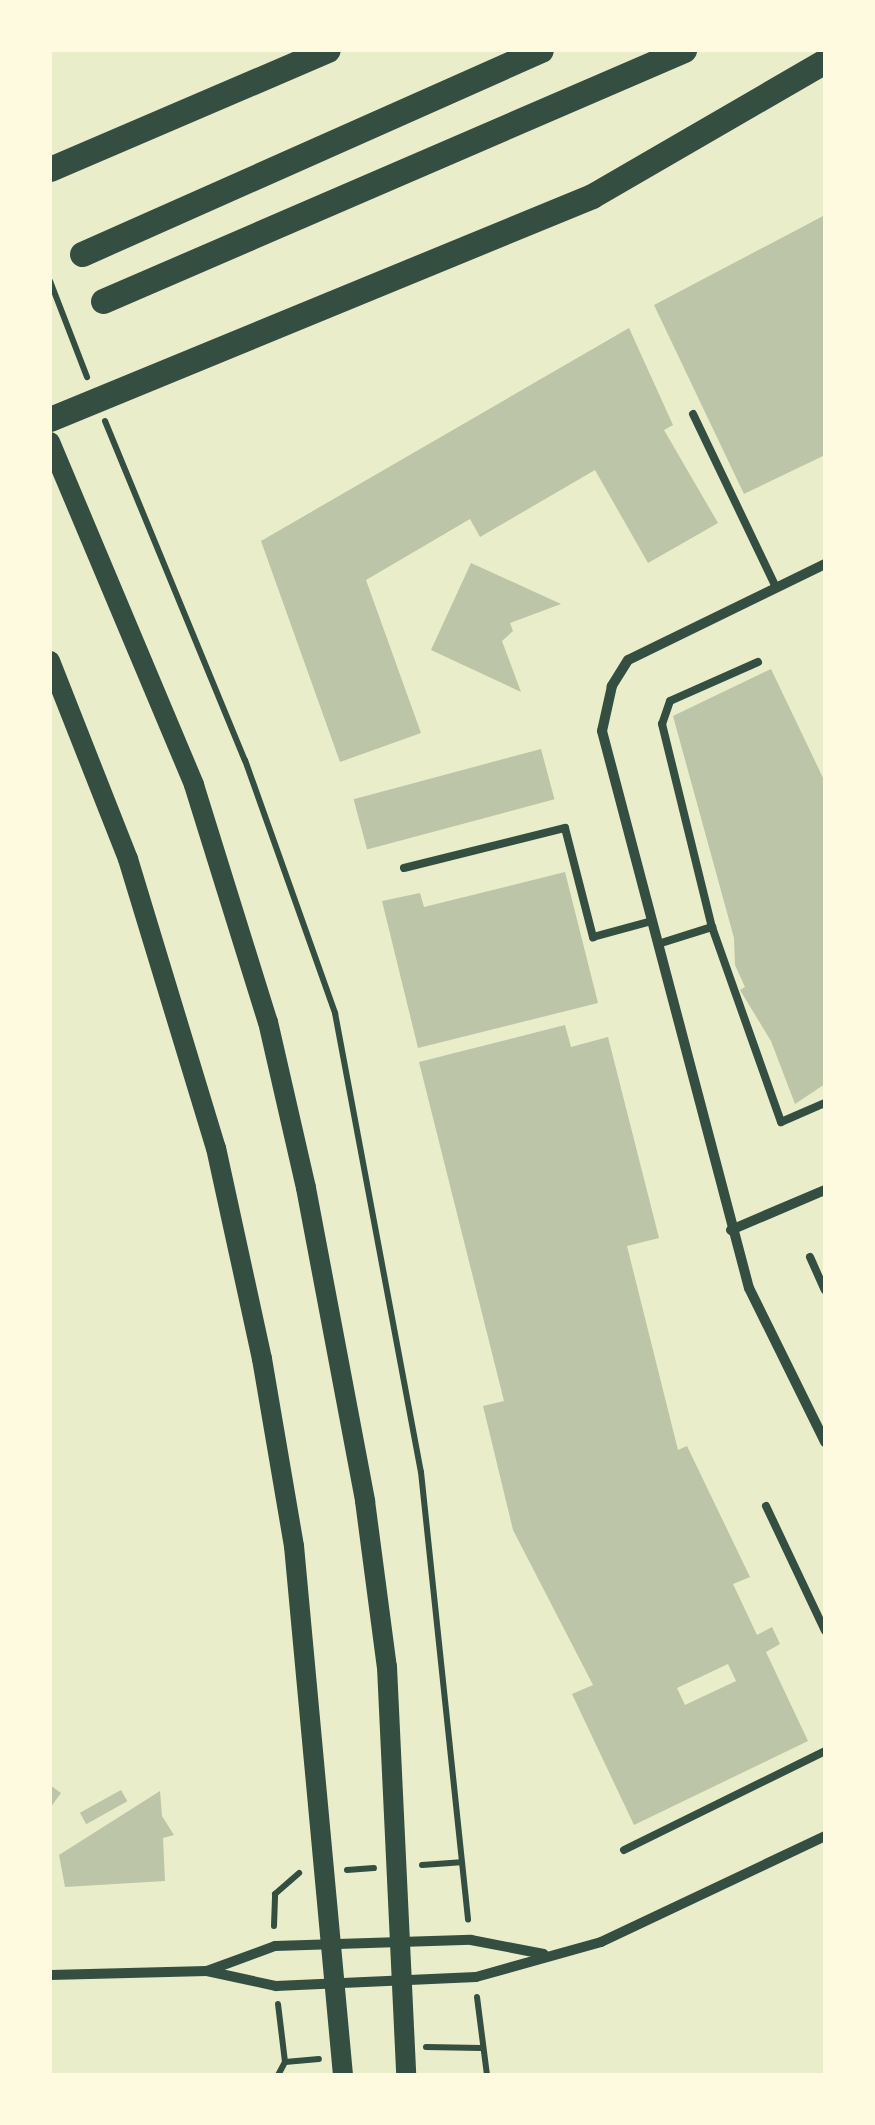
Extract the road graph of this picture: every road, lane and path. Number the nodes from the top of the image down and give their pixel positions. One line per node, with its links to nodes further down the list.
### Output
1 (328, 50): 5 (main road)
2 (542, 50): 6 (main road)
3 (684, 50): 8 (main road)
4 (825, 61): 9 (main road)
5 (50, 169)
6 (82, 254)
7 (50, 282): 9 (path)
8 (103, 301)
9 (97, 402): 11 (main road); 33 (path)
10 (693, 414): 14 (lane)
11 (50, 419)
12 (50, 442): 34 (main road)
13 (825, 564): 14 (street)
14 (776, 587): 18 (street)
15 (50, 661): 35 (main road)
16 (758, 662): 19 (lane)
17 (404, 868): 18 (lane)
18 (652, 921): 20 (street)
19 (712, 927): 20 (lane); 21 (lane)
20 (658, 944): 23 (street)
21 (825, 1103)
22 (825, 1190): 23 (street)
23 (731, 1230): 26 (street)
24 (810, 1257): 25 (lane)
25 (825, 1290)
26 (825, 1442)
27 (766, 1506): 28 (lane)
28 (821, 1614): 29 (lane)
29 (825, 1631)
30 (825, 1751): 32 (lane)
31 (825, 1836): 36 (street)
32 (624, 1850)
33 (471, 1940): 34 (street); 36 (street)
34 (399, 1942): 35 (street); 40 (main road)
35 (334, 1943): 37 (street); 41 (main road)
36 (546, 1955): 39 (street)
37 (206, 1971): 38 (street); 41 (street)
38 (50, 1976)
39 (476, 1977): 40 (street); 46 (path)
40 (400, 1980): 41 (street); 45 (main road)
41 (338, 1983): 44 (main road)
42 (286, 2062): 43 (path)
43 (278, 2075)
44 (343, 2075)
45 (406, 2075)
46 (487, 2075)

